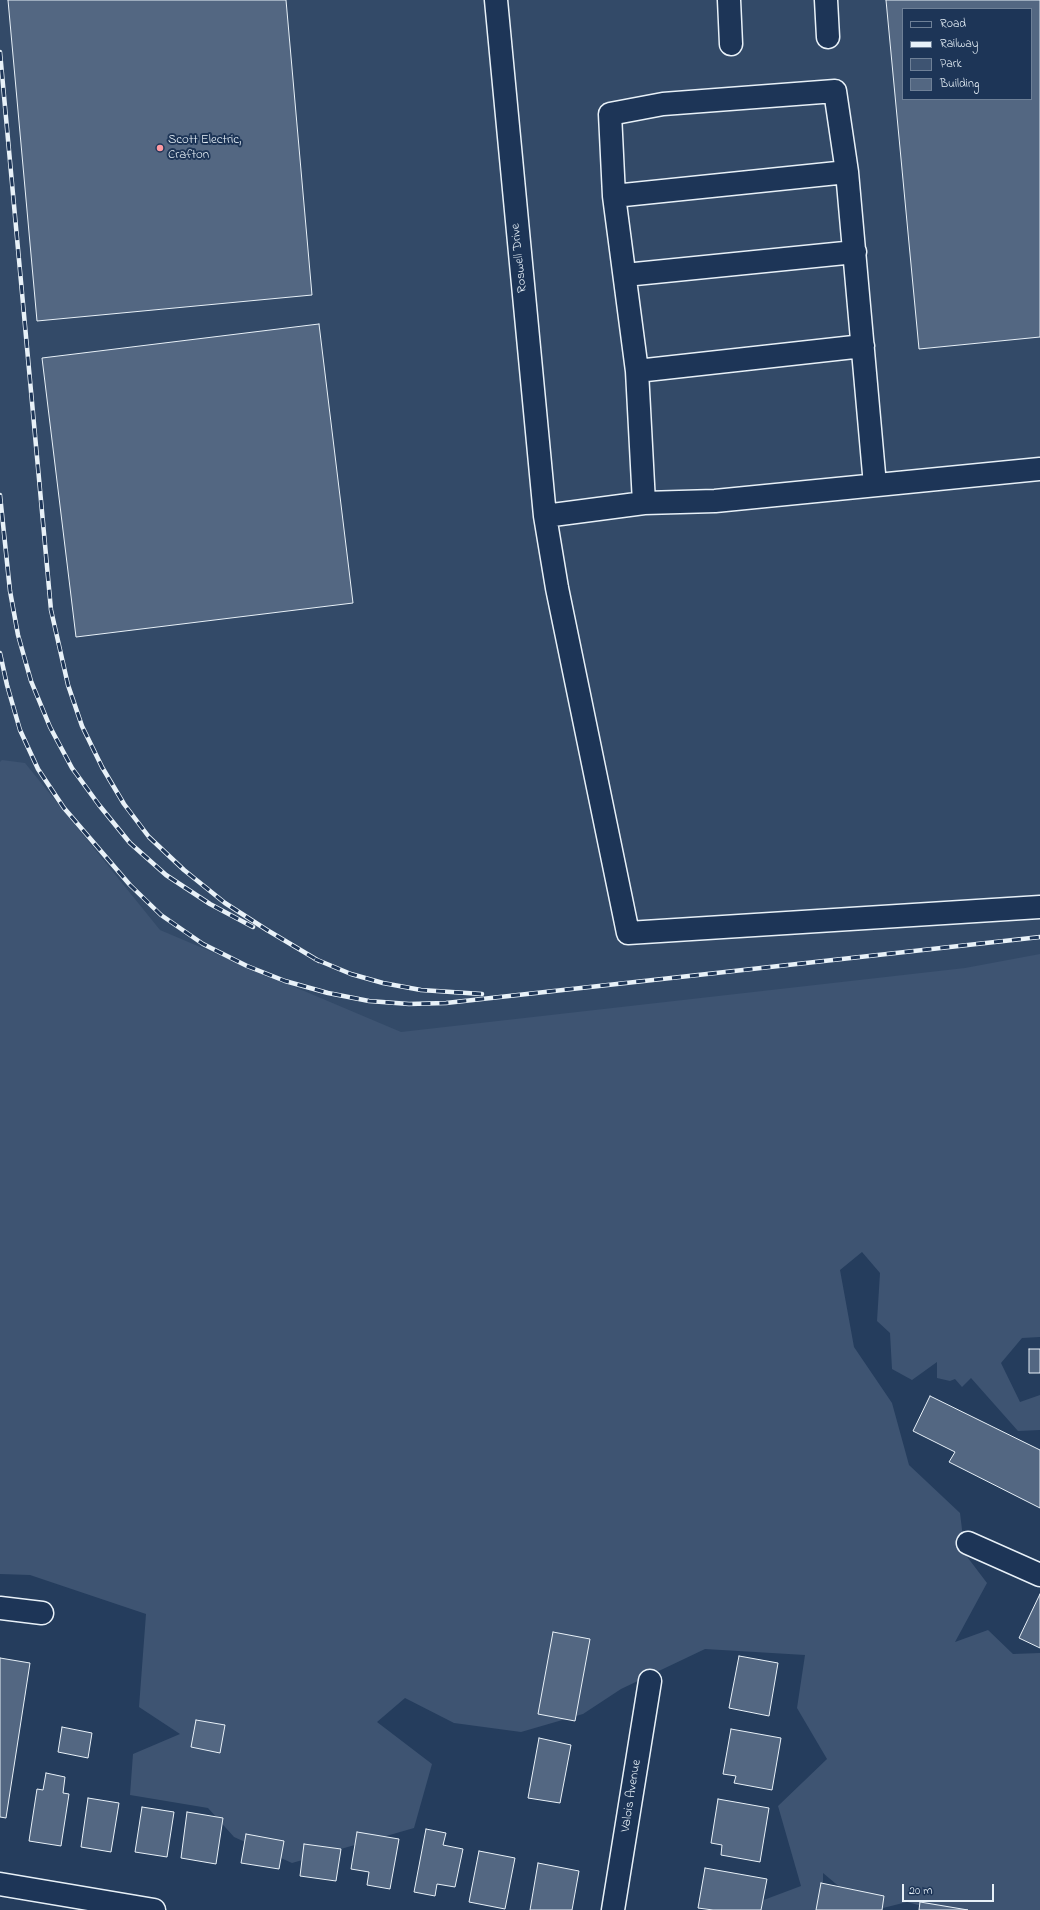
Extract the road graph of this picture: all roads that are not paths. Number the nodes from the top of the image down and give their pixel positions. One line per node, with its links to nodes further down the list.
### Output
1 (496, 0): 15 (street, Roswell Drive)
2 (729, 0): 5 (street)
3 (826, 0): 4 (street)
4 (828, 37)
5 (731, 44)
6 (847, 172): 7 (street); 7 (street); 8 (street)
7 (614, 196): 9 (street)
8 (854, 252): 9 (street); 10 (street)
9 (625, 275): 11 (street)
10 (863, 346): 11 (street); 13 (street)
11 (637, 371): 14 (street)
12 (1040, 469): 13 (street)
13 (875, 485): 14 (street)
14 (644, 503): 15 (street)
15 (545, 516): 16 (street, Roswell Drive)
16 (1040, 907)
17 (968, 1543): 18 (street)
18 (1040, 1575)
19 (0, 1608): 20 (street)
20 (42, 1613)
21 (650, 1682): 24 (street, Valois Avenue)
22 (0, 1884): 23 (street)
23 (154, 1910)
24 (613, 1910)

